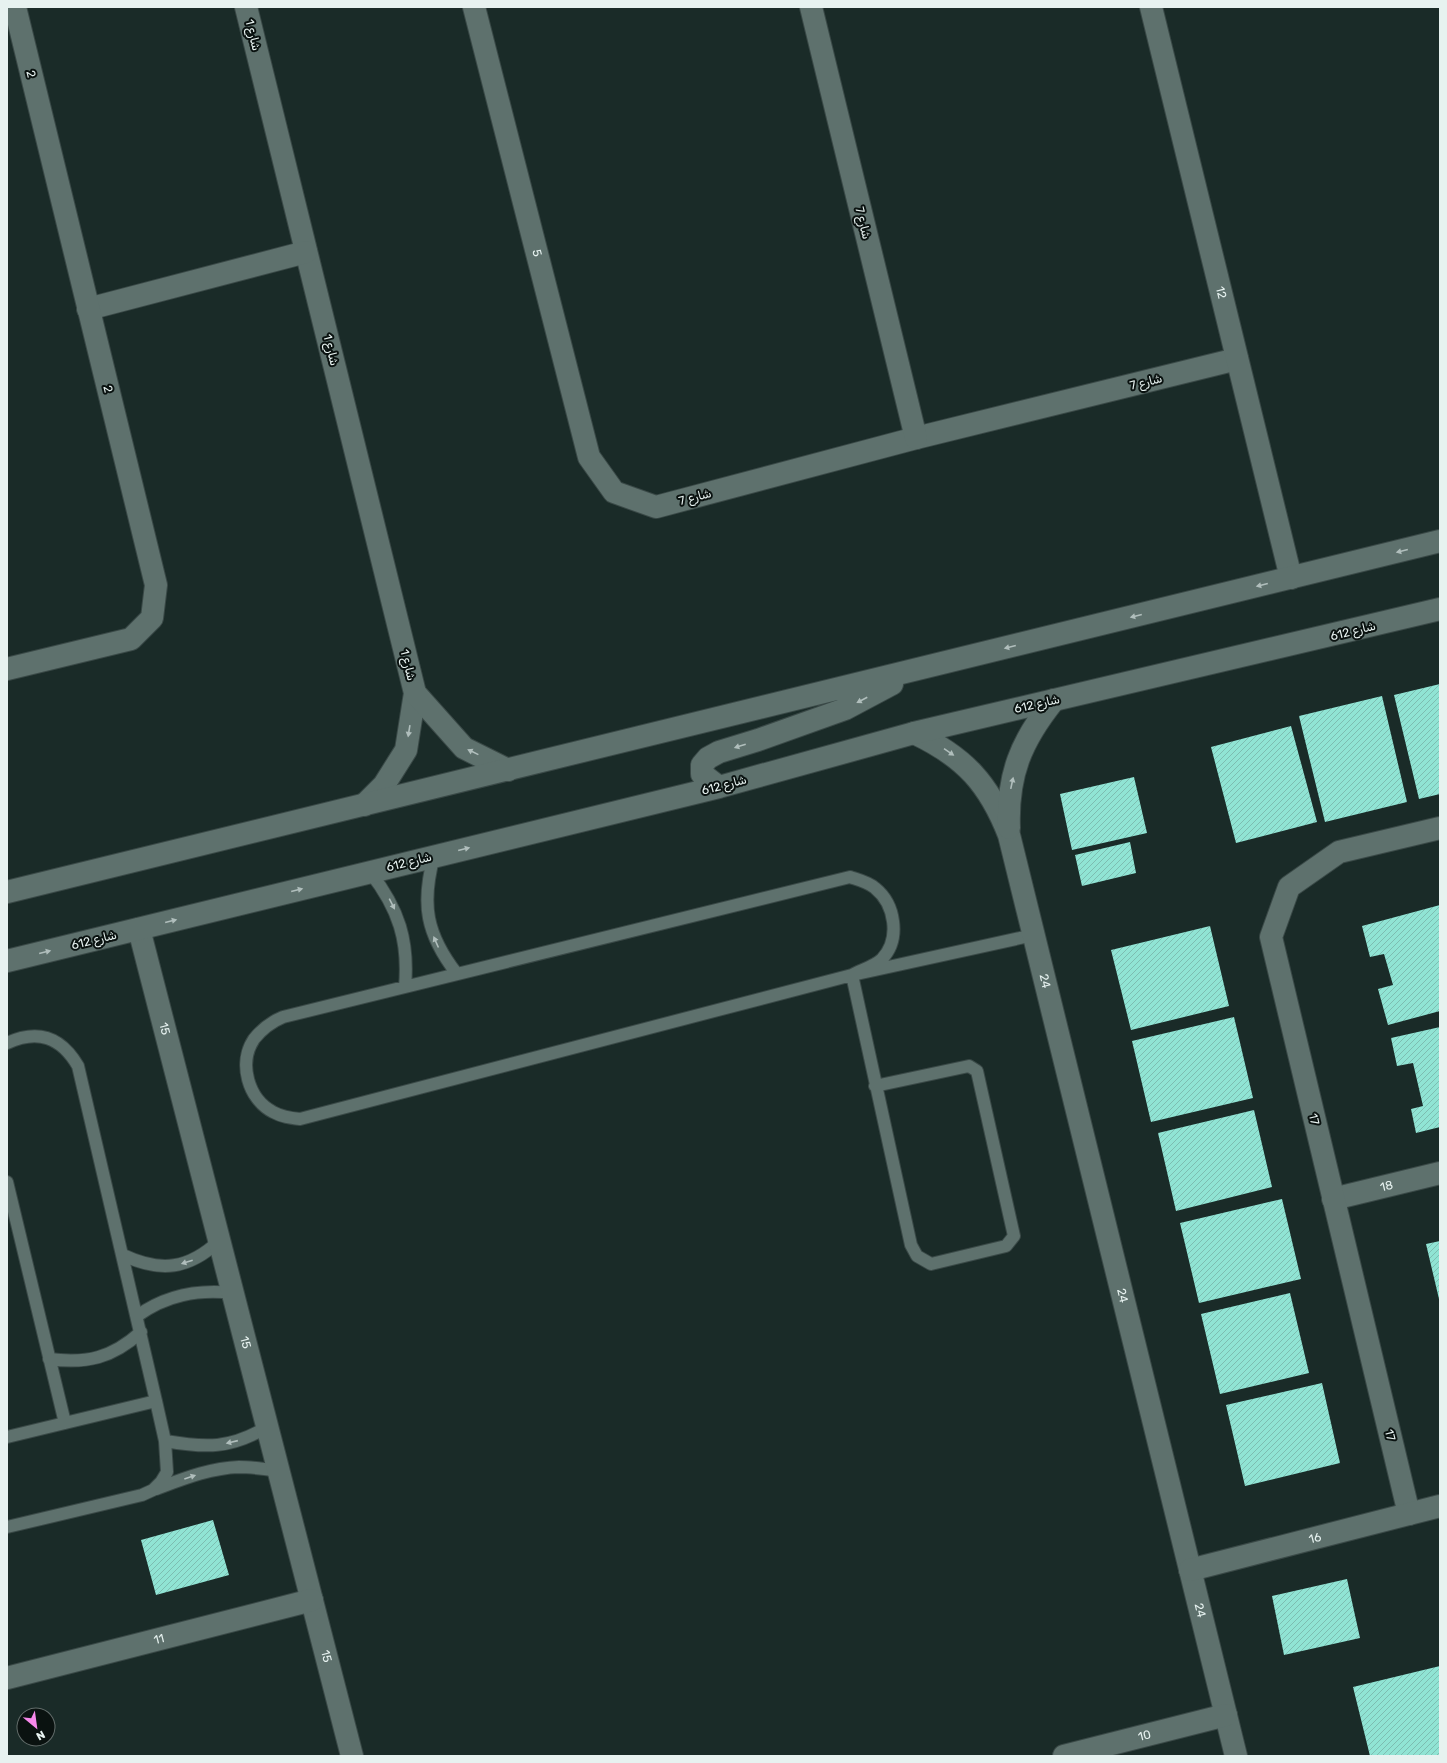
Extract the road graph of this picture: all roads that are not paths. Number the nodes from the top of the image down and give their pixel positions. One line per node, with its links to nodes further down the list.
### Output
1 (15, 7): 7 (street, 2)
2 (246, 7): 6 (street, شارع 1)
3 (474, 7): 10 (street, 5)
4 (811, 7): 9 (street, شارع 7)
5 (1151, 7): 8 (street, 12)
6 (306, 252): 7 (street); 18 (street, شارع 1)
7 (88, 310): 16 (street, 2)
8 (1237, 359): 9 (street, شارع 7); 12 (street, 12)
9 (916, 438): 10 (street, شارع 7)
10 (614, 492)
11 (1440, 541): 12 (street, one-way to 12)
12 (1291, 578): 17 (street, one-way to 17)
13 (1440, 593): 15 (street)
14 (1440, 609): 15 (street, شارع 612)
15 (1332, 636): 19 (street, شارع 612)
16 (7, 669)
17 (921, 669): 21 (street); 22 (street, one-way to 22)
18 (415, 693): 21 (street, شارع 1, one-way to 18); 23 (street, شارع 1, one-way to 23)
19 (1054, 700): 20 (street, شارع 612); 25 (street, 24, one-way to 19)
20 (914, 733): 22 (street, شارع 612); 25 (street, 24, one-way to 25)
21 (508, 770): 23 (street)
22 (719, 786): 26 (street, شارع 612, one-way to 22)
23 (364, 805): 28 (street)
24 (1440, 828): 39 (street, 17)
25 (1009, 836): 30 (street, 24)
26 (434, 856): 27 (street, شارع 612); 32 (lane, one-way to 26)
27 (370, 872): 29 (street, شارع 612, one-way to 27); 34 (lane, one-way to 34)
28 (7, 892)
29 (139, 929): 31 (street, شارع 612, one-way to 29); 40 (street, 15)
30 (1034, 935): 33 (lane); 56 (street, 24)
31 (7, 961)
32 (457, 974): 33 (lane); 34 (lane)
33 (852, 975): 34 (lane); 36 (lane)
34 (405, 987)
35 (7, 1043): 41 (lane)
36 (875, 1086): 36 (lane)
37 (1440, 1174): 39 (street, 18)
38 (7, 1182): 45 (lane)
39 (1333, 1199): 54 (street, 17)
40 (219, 1241): 41 (lane, one-way to 41); 42 (street, 15)
41 (123, 1256): 43 (lane)
42 (233, 1293): 43 (lane); 48 (street, 15)
43 (137, 1316): 44 (lane)
44 (141, 1332): 45 (lane); 46 (lane)
45 (49, 1359): 47 (lane)
46 (156, 1401): 47 (lane); 50 (lane)
47 (65, 1423): 49 (lane)
48 (267, 1427): 50 (lane, one-way to 50); 51 (street, 15)
49 (7, 1437)
50 (165, 1441): 52 (lane)
51 (278, 1471): 52 (lane, one-way to 51); 57 (street, 15)
52 (153, 1490): 55 (lane)
53 (1440, 1506): 54 (street, 16)
54 (1409, 1514): 56 (street, 16)
55 (7, 1527)
56 (1190, 1570): 59 (street, 24)
57 (312, 1600): 58 (street, 11); 60 (street, 15)
58 (7, 1678)
59 (1226, 1715): 61 (street, 10); 62 (street, 24)
60 (352, 1756)
61 (1064, 1756)
62 (1236, 1756)

